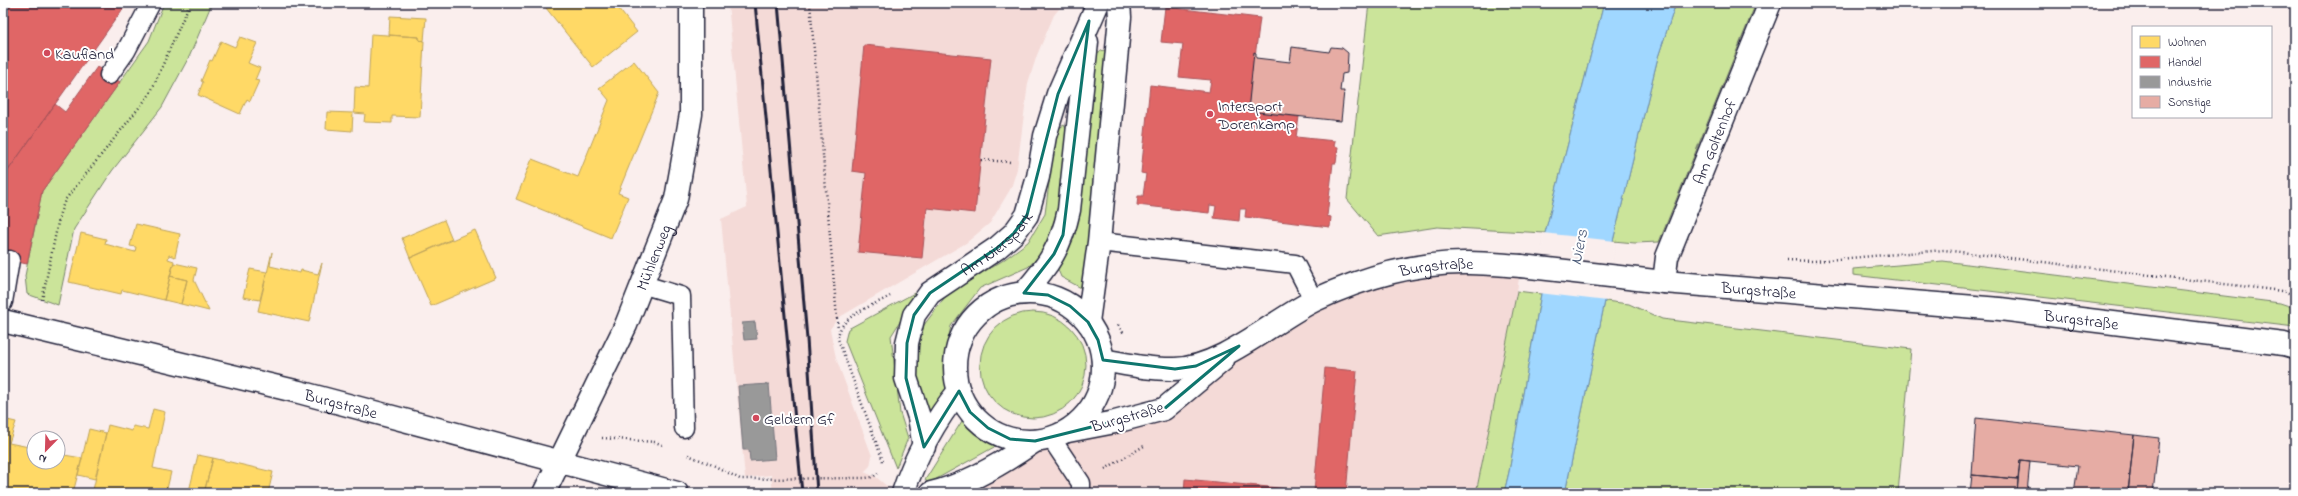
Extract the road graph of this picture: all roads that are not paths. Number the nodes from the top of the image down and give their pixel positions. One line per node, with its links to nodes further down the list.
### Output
1 (152, 3): 6 (lane)
2 (1119, 3): 7 (street)
3 (1770, 3): 9 (street, Am Goltenhof)
4 (687, 7): 10 (street, Mühlenweg)
5 (1093, 12): 11 (street, Am Nierspark); 22 (street, Am Nierspark)
6 (109, 75)
7 (1099, 242): 12 (lane); 15 (street)
8 (10, 260): 13 (lane)
9 (1664, 282): 12 (street, Burgstraße); 17 (street, Burgstraße)
10 (641, 284): 20 (lane); 23 (street, Mühlenweg)
11 (1024, 293): 15 (street, Burgstraße); 19 (street, Burgstraße)
12 (1314, 301): 16 (street, Burgstraße)
13 (3, 302)
14 (3, 321): 23 (street, Burgstraße)
15 (1088, 322): 18 (street, Burgstraße)
16 (1240, 346): 18 (street, Burgstraße); 21 (street, Burgstraße)
17 (2295, 347)
18 (1103, 360): 21 (street, Burgstraße)
19 (959, 391): 21 (street, Burgstraße); 22 (street)
20 (684, 428)
21 (1051, 437): 24 (lane); 28 (street, Burgstraße)
22 (924, 447): 27 (street)
23 (560, 462): 25 (street, Mühlenweg); 26 (street, Burgstraße)
24 (1081, 488)
25 (544, 493)
26 (677, 493)
27 (903, 493)
28 (931, 493)

